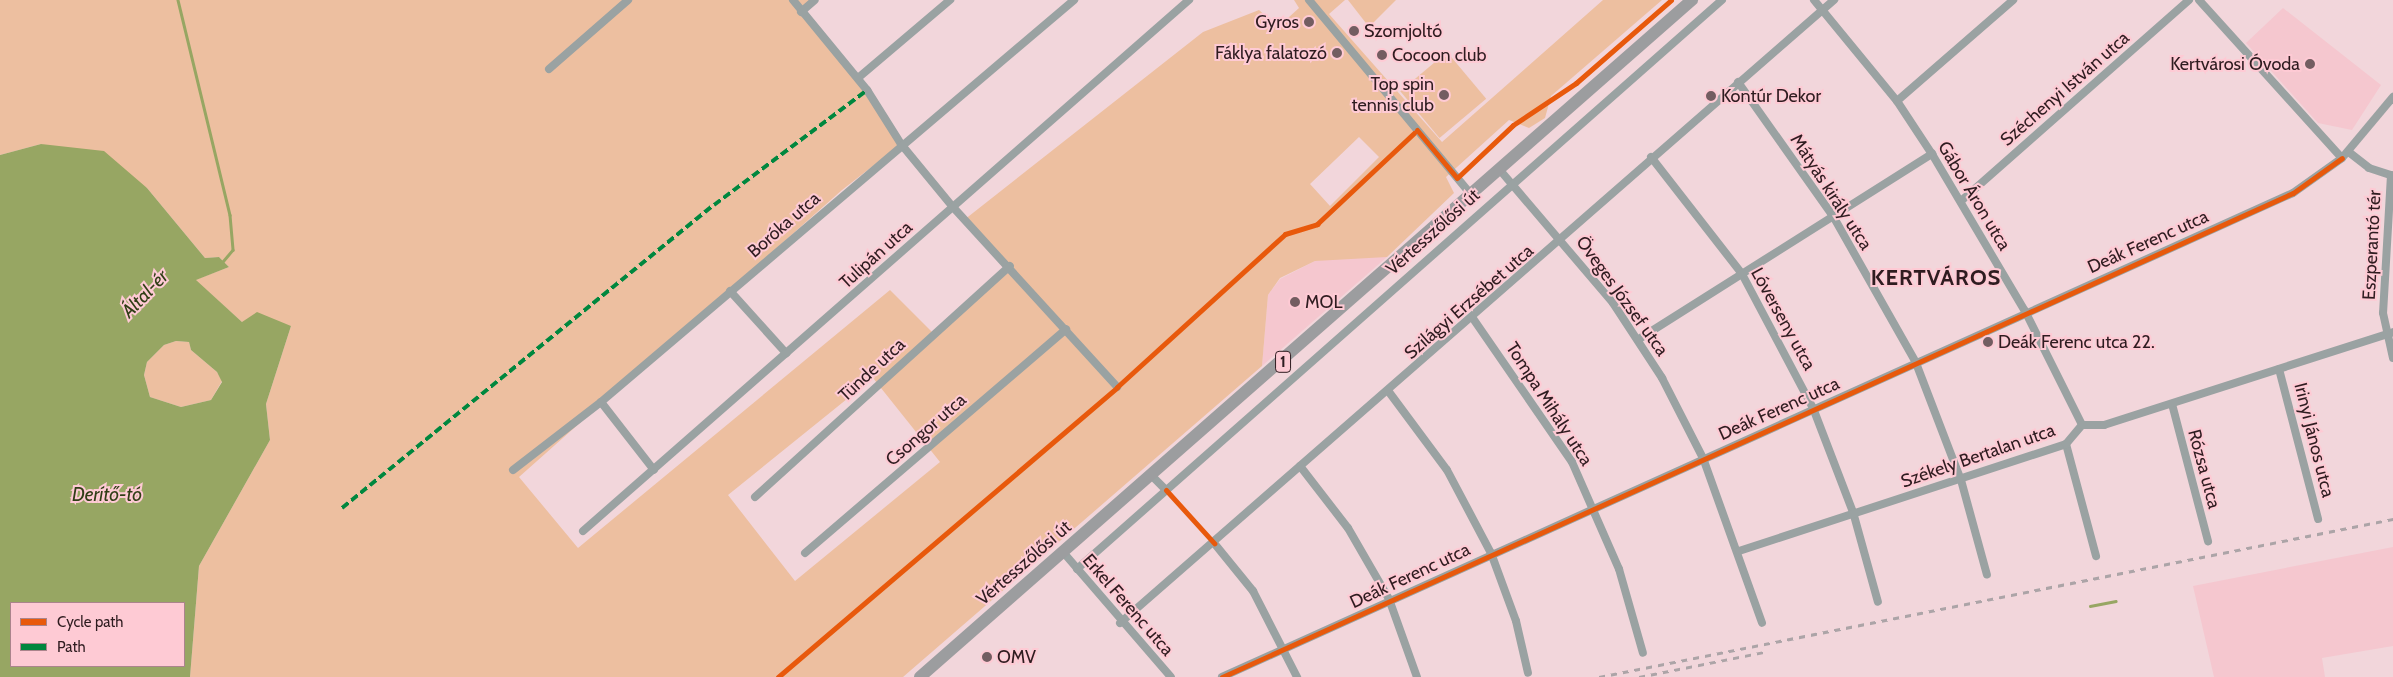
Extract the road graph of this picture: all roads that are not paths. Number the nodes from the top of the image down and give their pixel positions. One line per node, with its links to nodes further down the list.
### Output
1 (628, 0): 17 (street)
2 (793, 0): 16 (street)
3 (815, 0): 16 (street)
4 (950, 0): 18 (street)
5 (1074, 0): 22 (street, Boróka utca)
6 (1189, 0): 32 (street, Tulipán utca)
7 (1309, 0): 30 (street)
8 (1692, 0): 27 (main road, Vértesszőlősi út / 1)
9 (1722, 0): 29 (street, Vértesszőlősi út)
10 (1814, 0): 15 (street, Gábor Áron utca)
11 (1834, 0): 15 (street, Szilágyi Erzsébet utca)
12 (2013, 0): 21 (street)
13 (2188, 0): 31 (street, Széchenyi István utca)
14 (2199, 0): 26 (street)
15 (1822, 10): 19 (street, Szilágyi Erzsébet utca); 21 (street, Gábor Áron utca)
16 (801, 12): 18 (street)
17 (549, 69)
18 (858, 78): 22 (street)
19 (1738, 82): 25 (street, Szilágyi Erzsébet utca); 33 (street, Mátyás király utca)
20 (2393, 97): 23 (street)
21 (1897, 101): 24 (street, Gábor Áron utca)
22 (901, 144): 32 (street); 37 (street, Boróka utca)
23 (2350, 152): 26 (street, Deák Ferenc utca); 28 (street, Eszperantó tér)
24 (1932, 154): 31 (street, Gábor Áron utca); 33 (street)
25 (1651, 157): 34 (street, Szilágyi Erzsébet utca); 36 (street, Lóverseny utca)
26 (2342, 158): 38 (street, Deák Ferenc utca)
27 (1499, 169): 29 (street, Öveges József utca); 30 (main road, Vértesszőlősi út / 1)
28 (2392, 175): 41 (street, Eszperantó tér)
29 (1513, 184): 34 (street, Öveges József utca); 60 (street, Vértesszőlősi út)
30 (1470, 193): 58 (main road, Vértesszőlősi út / 1)
31 (1961, 200): 38 (street, Gábor Áron utca)
32 (952, 206): 35 (street); 43 (street, Tulipán utca)
33 (1833, 216): 36 (street); 45 (street, Mátyás király utca)
34 (1562, 240): 39 (street, Szilágyi Erzsébet utca); 42 (street, Öveges József utca)
35 (1010, 266): 40 (street); 61 (street, Tünde utca)
36 (1742, 274): 42 (street); 51 (street, Lóverseny utca)
37 (730, 291): 43 (street); 49 (street, Boróka utca)
38 (2025, 311): 45 (street, Deák Ferenc utca); 52 (street, Gábor Áron utca)
39 (1472, 317): 48 (street, Szilágyi Erzsébet utca); 62 (street, Tompa Mihály utca)
40 (1066, 329): 47 (street); 71 (street, Csongor utca)
41 (2390, 333): 44 (street, Eszperantó tér); 46 (street)
42 (1639, 340): 54 (street, Öveges József utca)
43 (786, 352): 57 (street, Tulipán utca)
44 (2393, 358)
45 (1916, 362): 51 (street, Deák Ferenc utca); 59 (street, Mátyás király utca)
46 (2280, 369): 50 (street); 64 (street, Irinyi János utca)
47 (1116, 387)
48 (1389, 392): 55 (street, Szilágyi Erzsébet utca); 70 (street)
49 (601, 402): 56 (street, Boróka utca); 57 (street)
50 (2172, 404): 52 (street); 66 (street, Rózsa utca)
51 (1813, 408): 54 (street, Deák Ferenc utca); 63 (street, Lóverseny utca)
52 (2082, 425): 53 (street, Székely Bertalan utca)
53 (2066, 444): 59 (street, Székely Bertalan utca); 72 (street)
54 (1703, 458): 62 (street, Deák Ferenc utca); 68 (street, Öveges József utca)
55 (1300, 466): 67 (street, Szilágyi Erzsébet utca); 75 (street)
56 (513, 470)
57 (654, 470): 65 (street, Tulipán utca)
58 (1151, 475): 60 (street); 69 (main road, Vértesszőlősi út / 1)
59 (1961, 480): 63 (street, Székely Bertalan utca); 74 (street, Mátyás király utca)
60 (1166, 490): 73 (street, Vértesszőlősi út)
61 (755, 497)
62 (1593, 508): 70 (street, Deák Ferenc utca); 80 (street, Tompa Mihály utca)
63 (1852, 512): 68 (street, Székely Bertalan utca); 76 (street, Lóverseny utca)
64 (2318, 519)
65 (583, 531)
66 (2208, 541)
67 (1214, 543): 77 (street, Szilágyi Erzsébet utca); 79 (street)
68 (1739, 551): 78 (street, Öveges József utca)
69 (1063, 552): 73 (street, Erkel Ferenc utca); 82 (main road, Vértesszőlősi út / 1)
70 (1492, 553): 75 (street, Deák Ferenc utca); 81 (street)
71 (805, 554)
72 (2096, 556)
73 (1077, 569): 77 (street, Erkel Ferenc utca)
74 (1987, 575)
75 (1389, 599): 79 (street, Deák Ferenc utca); 86 (street)
76 (1878, 602)
77 (1120, 623): 83 (street, Erkel Ferenc utca)
78 (1762, 623)
79 (1284, 649): 84 (street, Deák Ferenc utca); 85 (street)
80 (1643, 653)
81 (1528, 673)
82 (920, 677)
83 (1171, 677)
84 (1222, 677)
85 (1297, 677)
86 (1417, 677)

